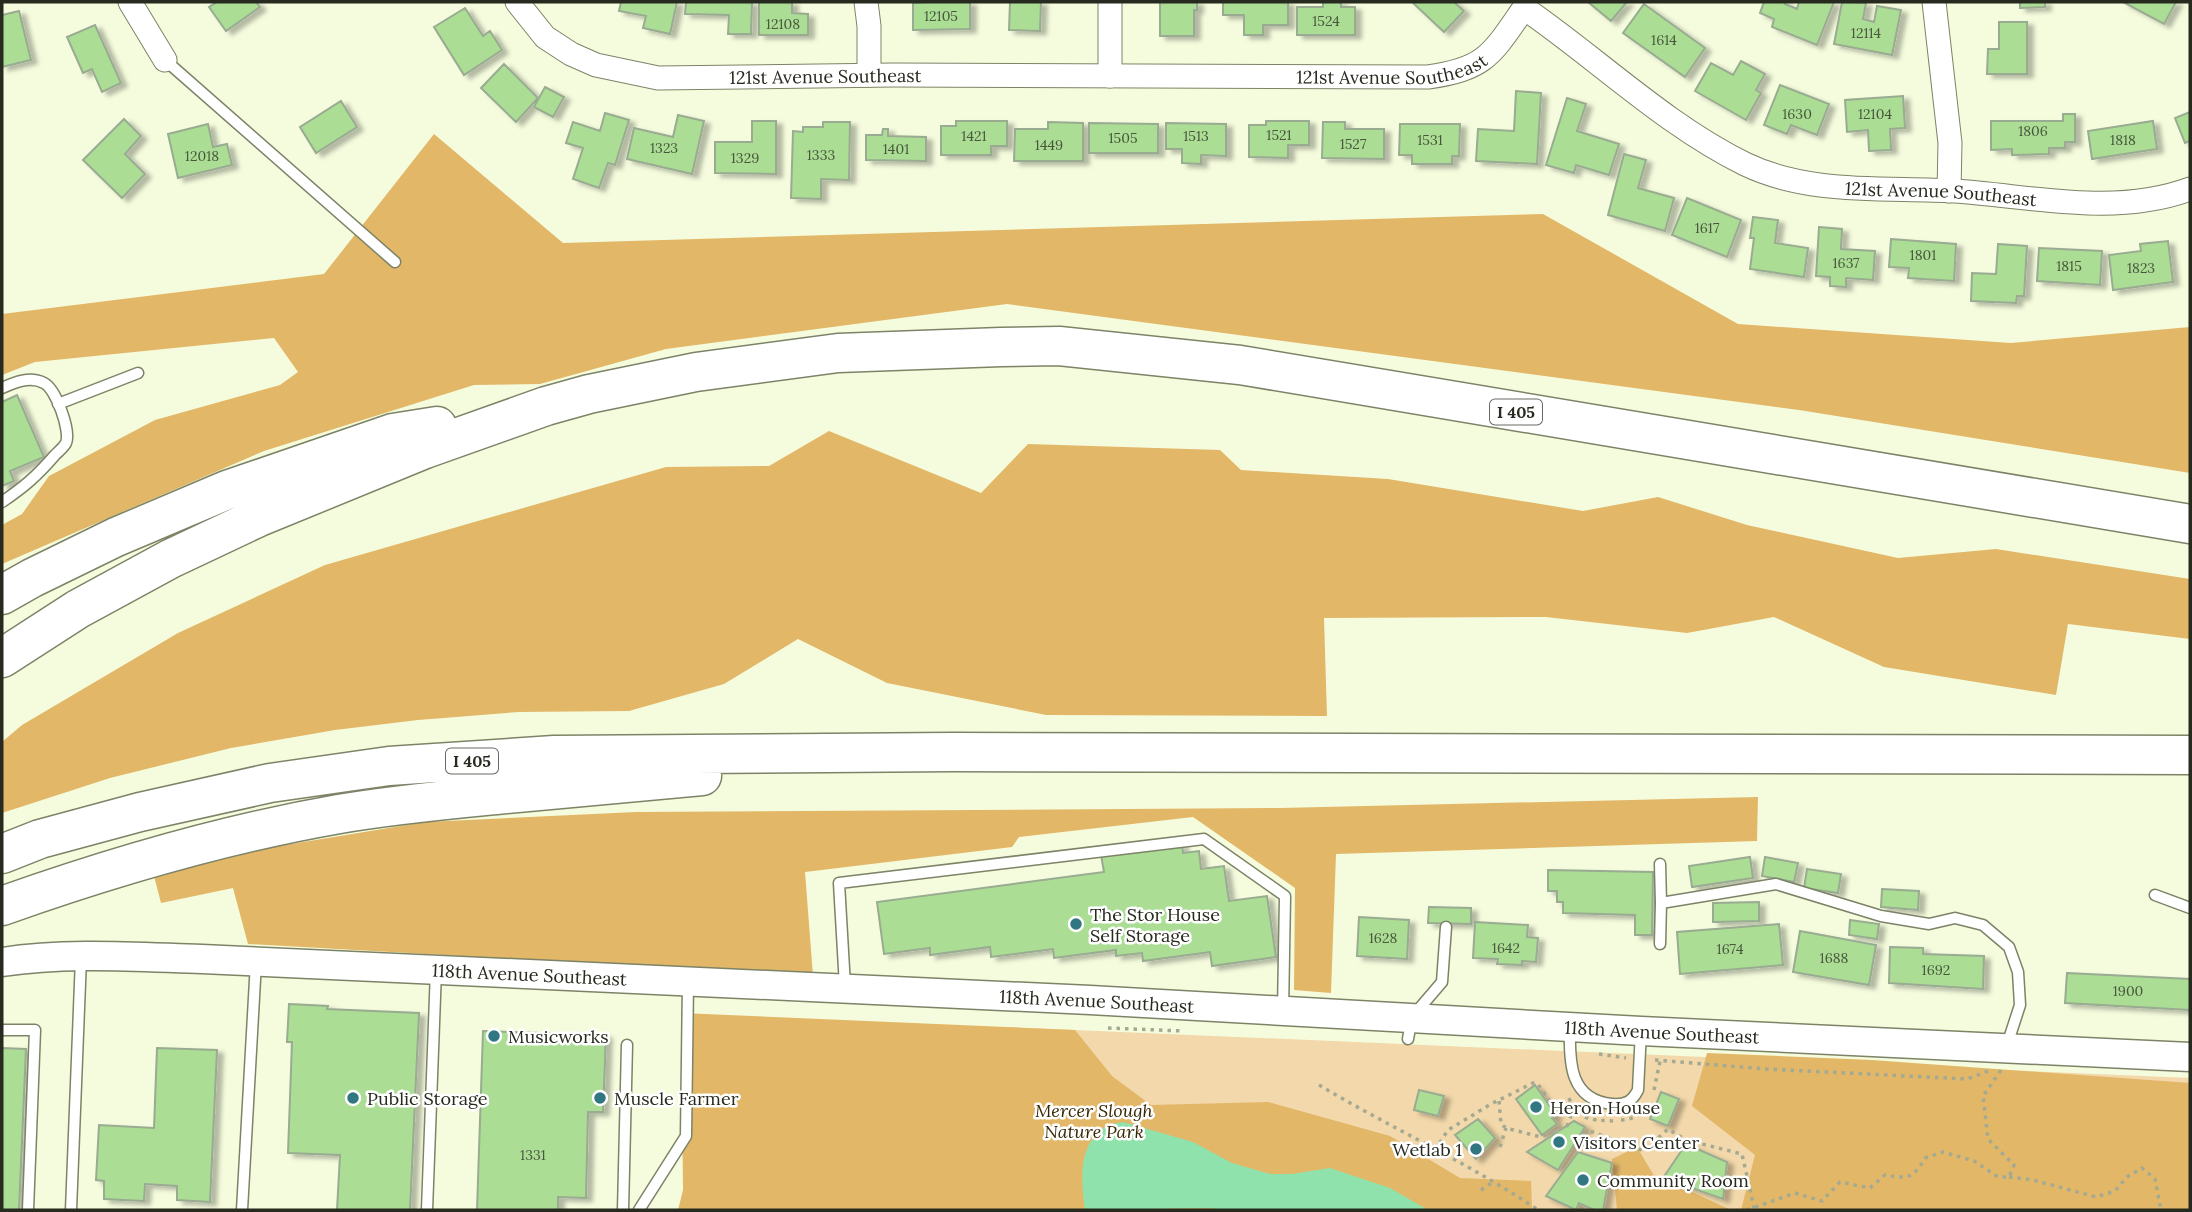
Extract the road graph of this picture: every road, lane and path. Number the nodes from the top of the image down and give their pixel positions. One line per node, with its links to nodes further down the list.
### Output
1 (130, 2): 7 (street)
2 (866, 2): 8 (street)
3 (1110, 2): 9 (street)
4 (1934, 2): 11 (street)
5 (1520, 5): 9 (street, 121st Avenue Southeast); 11 (street, 121st Avenue Southeast)
6 (523, 10): 8 (street, 121st Avenue Southeast)
7 (165, 60): 12 (lane)
8 (869, 75): 9 (street, 121st Avenue Southeast)
9 (1110, 76)
10 (2190, 189): 11 (street, 121st Avenue Southeast)
11 (1950, 191)
12 (395, 262)
13 (138, 373): 15 (lane)
14 (2, 388): 15 (lane)
15 (58, 404): 17 (lane)
16 (546, 406): 18 (highway, I 405); 19 (highway); 20 (highway, I 405)
17 (2, 502)
18 (2190, 524)
19 (2, 595)
20 (2, 658)
21 (953, 752): 22 (highway, I 405); 23 (highway, I 405); 27 (highway)
22 (2190, 755)
23 (2, 853)
24 (1660, 864): 26 (lane)
25 (2155, 895): 28 (lane)
26 (1661, 903): 30 (lane); 44 (lane)
27 (2, 906)
28 (2190, 908)
29 (1446, 927): 39 (lane)
30 (1660, 944)
31 (81, 955): 32 (street, 118th Avenue Southeast); 33 (street, 118th Avenue Southeast); 60 (lane)
32 (2, 962)
33 (256, 962): 34 (street, 118th Avenue Southeast); 61 (lane)
34 (436, 970): 35 (street, 118th Avenue Southeast); 62 (lane)
35 (688, 982): 36 (street, 118th Avenue Southeast); 64 (lane)
36 (845, 989): 37 (street, 118th Avenue Southeast); 37 (lane)
37 (1283, 1011): 39 (street, 118th Avenue Southeast)
38 (1571, 1026): 39 (street, 118th Avenue Southeast); 41 (street, 118th Avenue Southeast); 41 (lane)
39 (1410, 1028)
40 (2, 1030): 59 (lane)
41 (1641, 1031): 44 (street, 118th Avenue Southeast)
42 (627, 1045): 63 (lane)
43 (2190, 1056): 44 (street, 118th Avenue Southeast)
44 (2008, 1057): 55 (path)
45 (1319, 1085): 54 (path)
46 (1499, 1101): 47 (path); 50 (path); 54 (path)
47 (1555, 1108)
48 (1573, 1110): 50 (path)
49 (1594, 1119): 52 (path)
50 (1506, 1128): 53 (path)
51 (1582, 1132): 52 (path)
52 (1593, 1132): 58 (path)
53 (1500, 1147)
54 (1435, 1150): 56 (path)
55 (2009, 1177): 58 (path); 67 (path)
56 (1493, 1182): 57 (path); 65 (path)
57 (1481, 1190)
58 (1754, 1209): 66 (path)
59 (28, 1210)
60 (71, 1210)
61 (242, 1210)
62 (427, 1210)
63 (623, 1210)
64 (639, 1210)
65 (1538, 1210)
66 (1747, 1210)
67 (2161, 1210)

